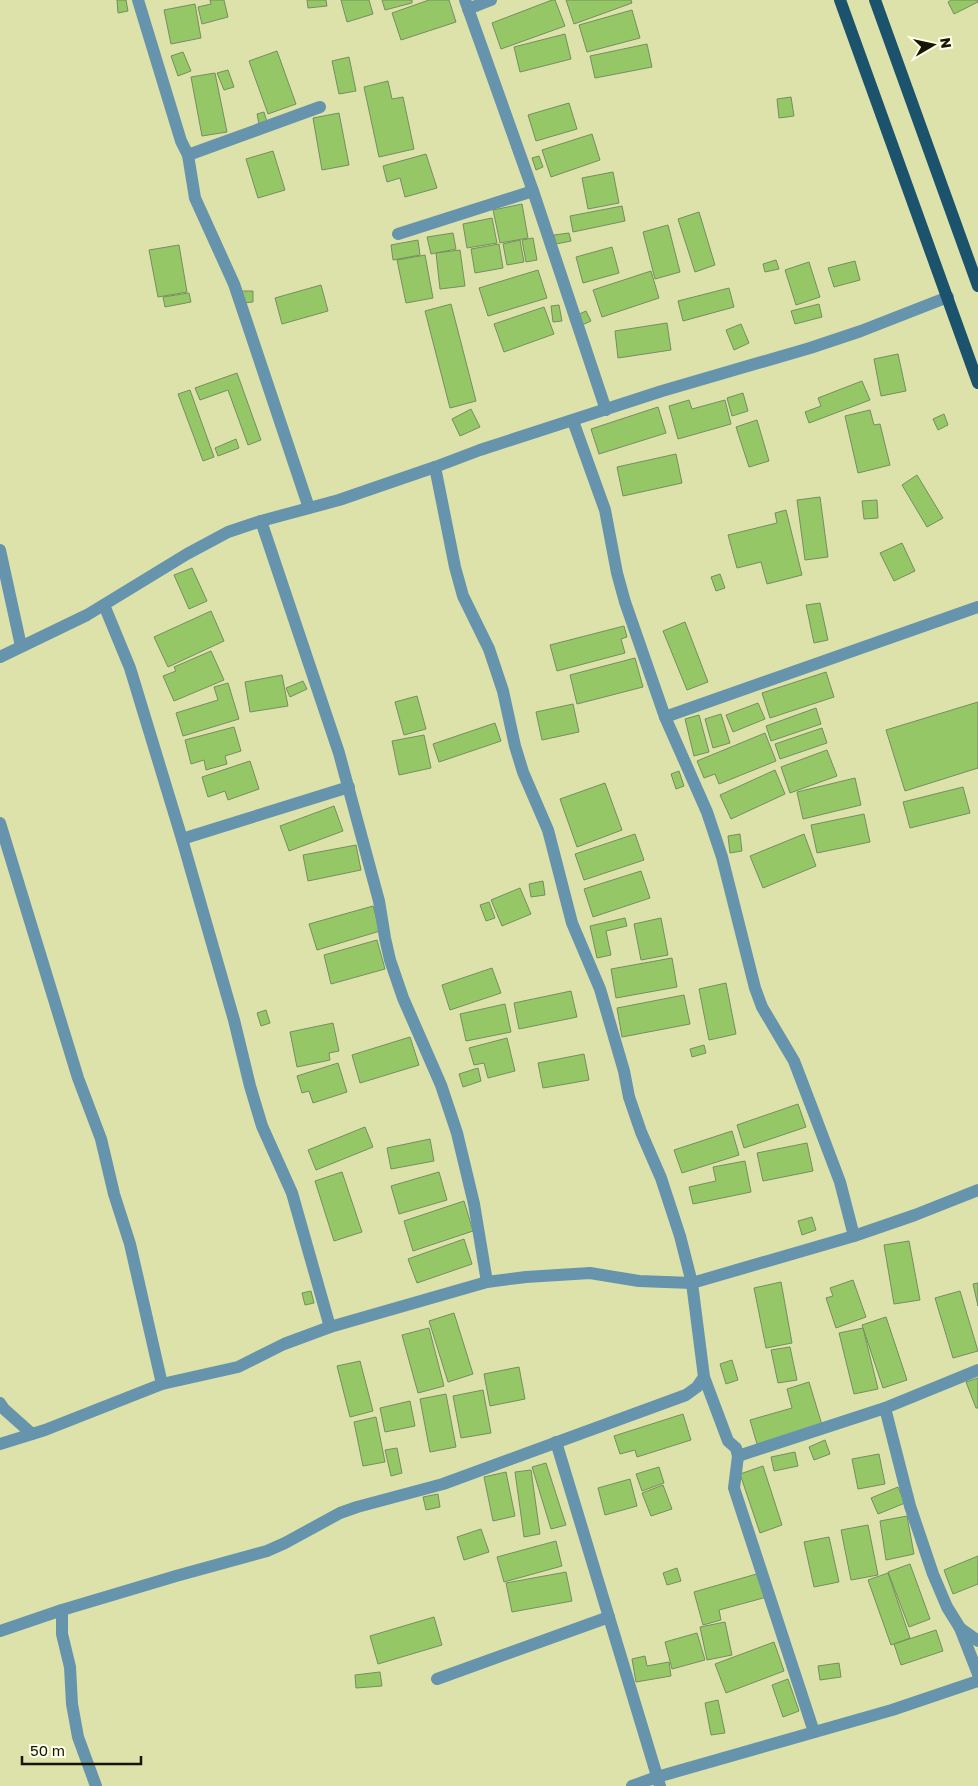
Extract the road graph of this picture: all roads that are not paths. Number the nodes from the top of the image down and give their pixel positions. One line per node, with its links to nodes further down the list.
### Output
1 (138, 0): 7 (street)
2 (491, 0): 5 (street)
3 (840, 0): 11 (main road)
4 (875, 0): 10 (main road)
5 (466, 4): 8 (street)
6 (320, 107): 7 (street)
7 (188, 155): 16 (street)
8 (533, 191): 9 (street); 13 (street)
9 (398, 234)
10 (978, 286)
11 (948, 297): 12 (main road); 13 (street)
12 (978, 384)
13 (606, 410): 14 (street)
14 (573, 421): 15 (street); 23 (street)
15 (435, 467): 16 (street); 30 (street)
16 (309, 508): 17 (street)
17 (262, 521): 19 (street); 24 (street)
18 (0, 550): 21 (street)
19 (104, 605): 21 (street); 26 (street)
20 (978, 607): 23 (street)
21 (21, 646): 22 (street)
22 (0, 657)
23 (665, 717): 28 (street)
24 (349, 787): 26 (street); 29 (street)
25 (0, 823): 34 (street)
26 (182, 839): 31 (street)
27 (978, 1190): 28 (street)
28 (854, 1236): 30 (street)
29 (487, 1282): 30 (street); 31 (street)
30 (692, 1283): 33 (street)
31 (330, 1327): 34 (street)
32 (978, 1370): 36 (street)
33 (704, 1377): 38 (street); 40 (street)
34 (162, 1384): 37 (street)
35 (0, 1402): 37 (street)
36 (885, 1408): 40 (street); 43 (street)
37 (32, 1434): 39 (street)
38 (556, 1442): 41 (street); 42 (street)
39 (0, 1444)
40 (738, 1456): 49 (street)
41 (62, 1610): 44 (street); 51 (street)
42 (609, 1617): 47 (street); 50 (street)
43 (960, 1628): 45 (street); 46 (street)
44 (0, 1631)
45 (978, 1641)
46 (978, 1674)
47 (437, 1679)
48 (978, 1681): 49 (street)
49 (814, 1732): 50 (street)
50 (658, 1781): 52 (street)
51 (96, 1786)
52 (632, 1786)

